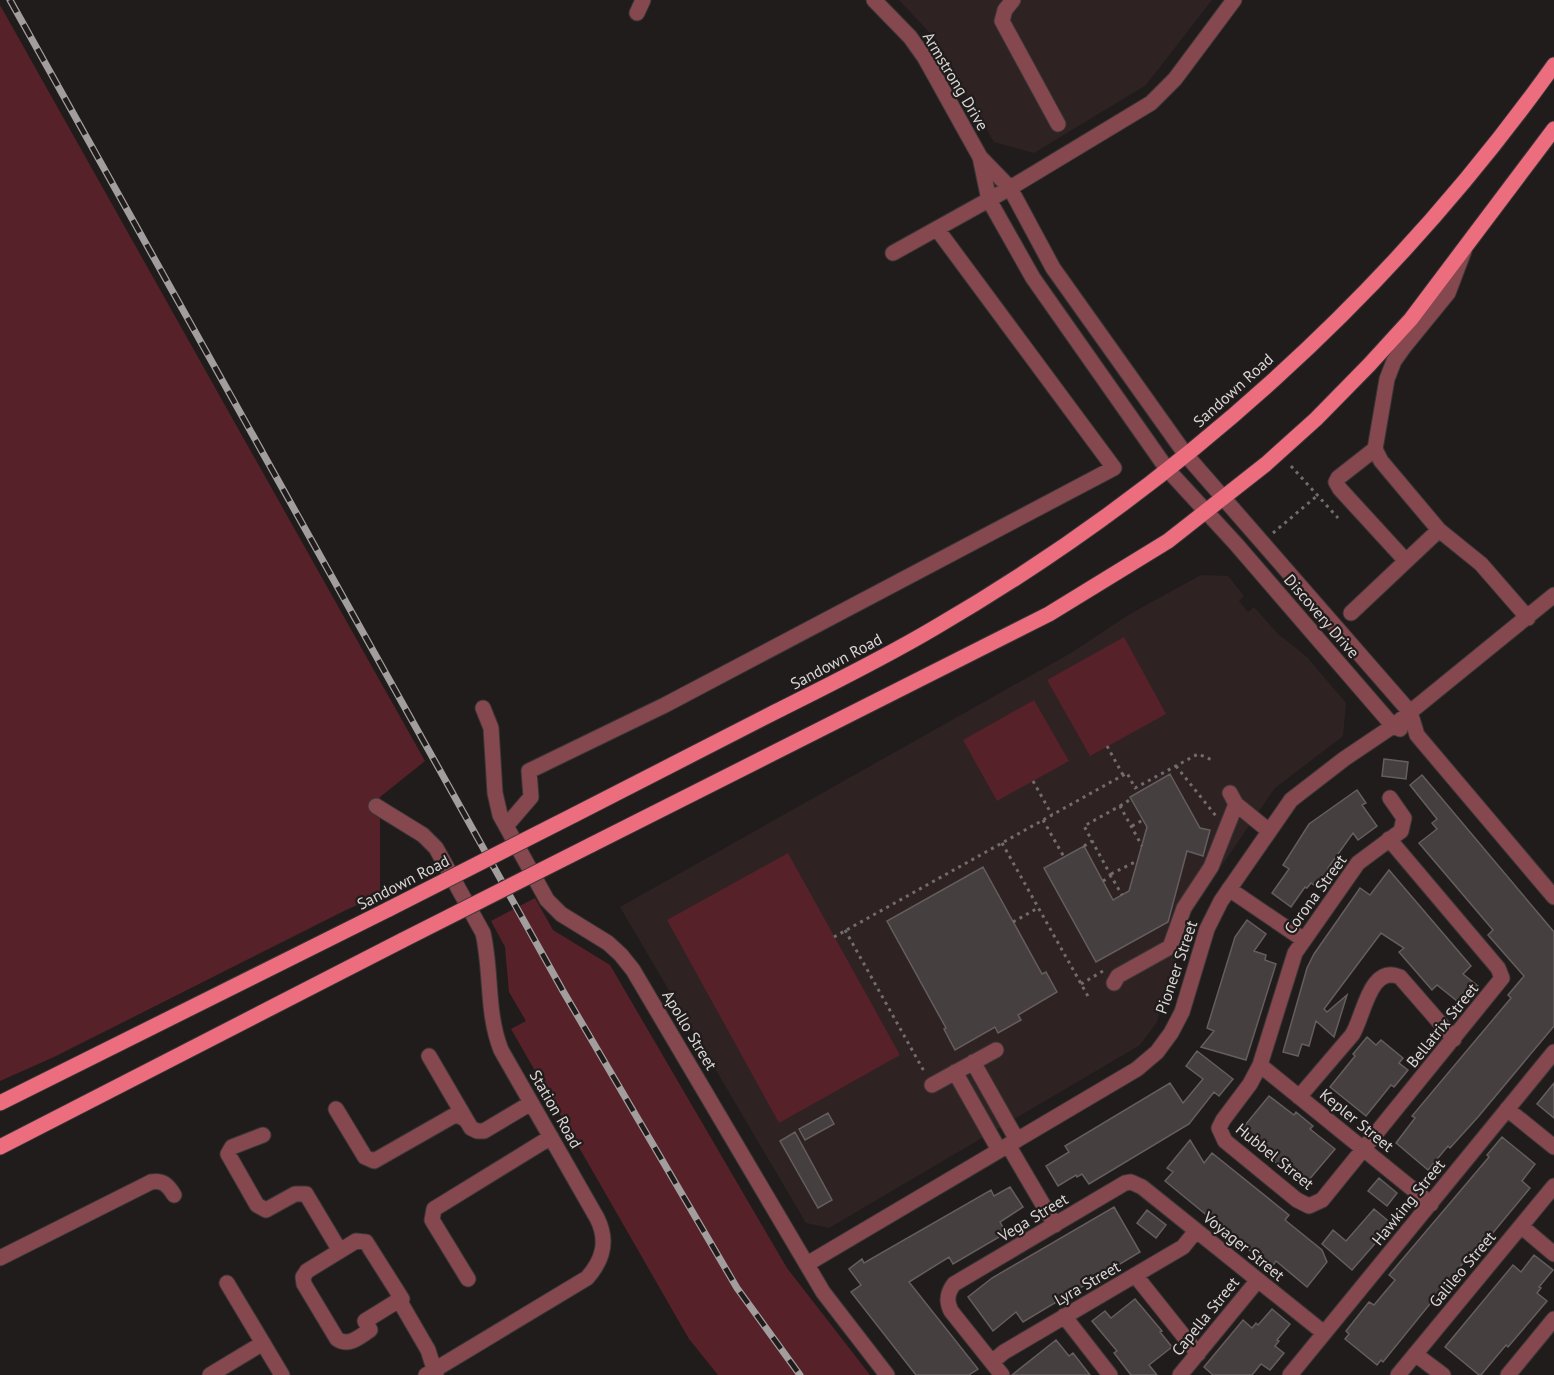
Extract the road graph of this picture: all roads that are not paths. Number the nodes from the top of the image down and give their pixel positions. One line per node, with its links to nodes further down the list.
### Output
1 (874, 0): 7 (street, Armstrong Drive)
2 (1013, 0): 5 (street)
3 (1234, 0): 8 (street)
4 (1554, 65): 14 (main road, Sandown Road)
5 (1058, 124)
6 (1554, 129): 11 (main road)
7 (980, 157): 8 (street); 9 (street)
8 (1010, 188): 9 (street); 14 (street)
9 (989, 200): 10 (street); 15 (street)
10 (937, 229): 12 (street); 29 (street)
11 (1465, 248): 13 (street); 16 (main road)
12 (893, 253)
13 (1375, 449): 18 (street); 19 (street)
14 (1186, 454): 15 (main road, Sandown Road); 16 (street)
15 (1167, 469): 17 (street); 45 (main road, Sandown Road, bridge)
16 (1224, 497): 17 (main road); 24 (street, Discovery Drive)
17 (1205, 512): 25 (street, Discovery Drive); 53 (main road, bridge)
18 (1439, 530): 19 (street); 22 (street)
19 (1406, 561): 21 (street)
20 (1554, 596): 22 (street, Pioneer Street)
21 (1351, 613)
22 (1528, 618): 24 (street, Pioneer Street)
23 (483, 708): 29 (street, Apollo Street)
24 (1410, 712): 25 (street, Pioneer Street); 26 (street, Discovery Drive)
25 (1393, 726): 26 (street, Discovery Drive); 30 (street, Pioneer Street)
26 (1417, 735): 33 (street, Discovery Drive)
27 (1390, 798): 31 (street, Corona Street)
28 (376, 806): 46 (street, Station Road)
29 (506, 826): 66 (street, Apollo Street)
30 (1269, 831): 32 (street, Pioneer Street); 35 (street)
31 (1389, 839): 34 (street, Corona Street); 36 (street, Bellatrix Street)
32 (1229, 889): 34 (street); 52 (street, Pioneer Street)
33 (1554, 897)
34 (1304, 939): 41 (street, Corona Street)
35 (1114, 983)
36 (1454, 1039): 44 (street); 55 (street, Bellatrix Street)
37 (996, 1050): 40 (street)
38 (1554, 1052): 48 (street, Hawking Street)
39 (429, 1056): 49 (street)
40 (973, 1062): 42 (street); 52 (street)
41 (1260, 1065): 44 (street, Kepler Street); 55 (street, Hubbel Street)
42 (956, 1072): 43 (street); 52 (street)
43 (932, 1086)
44 (1299, 1097): 55 (street, Kepler Street)
45 (0, 1103)
46 (531, 1103): 49 (street); 51 (street, Station Road)
47 (336, 1109): 49 (street)
48 (1507, 1109): 54 (street); 59 (street, Hawking Street)
49 (466, 1120)
50 (263, 1136): 63 (street)
51 (551, 1137): 68 (street); 79 (street, Station Road)
52 (1008, 1145): 60 (street); 66 (street, Pioneer Street)
53 (0, 1146)
54 (1554, 1147)
55 (1364, 1149): 59 (street, Kepler Street)
56 (1554, 1186): 61 (street, Galileo Street)
57 (1142, 1187): 60 (street, Vega Street); 62 (street, Voyager Street)
58 (174, 1195): 65 (street)
59 (1431, 1204): 74 (street, Hawking Street)
60 (1055, 1225): 78 (street, Vega Street)
61 (1521, 1226): 64 (street); 77 (street, Galileo Street)
62 (1196, 1231): 67 (street, Lyra Street); 69 (street, Voyager Street)
63 (340, 1251): 71 (street); 71 (street)
64 (1554, 1254)
65 (0, 1258)
66 (807, 1264): 82 (street, Apollo Street)
67 (1135, 1275): 72 (street, Lyra Street); 76 (street)
68 (468, 1279)
69 (1258, 1280): 74 (street, Voyager Street); 76 (street, Capella Street)
70 (227, 1283): 75 (street)
71 (399, 1300): 79 (street)
72 (1064, 1317): 78 (street, Lyra Street); 84 (street)
73 (1554, 1319): 89 (street)
74 (1324, 1333): 86 (street, Hawking Street)
75 (263, 1343): 80 (street); 81 (street)
76 (1198, 1354): 85 (street, Capella Street)
77 (1415, 1354): 87 (street, Galileo Street); 88 (street)
78 (992, 1362): 83 (street)
79 (432, 1373)
80 (210, 1375)
81 (282, 1375)
82 (887, 1375)
83 (1002, 1375)
84 (1110, 1375)
85 (1180, 1375)
86 (1290, 1375)
87 (1398, 1375)
88 (1443, 1375)
89 (1508, 1375)

